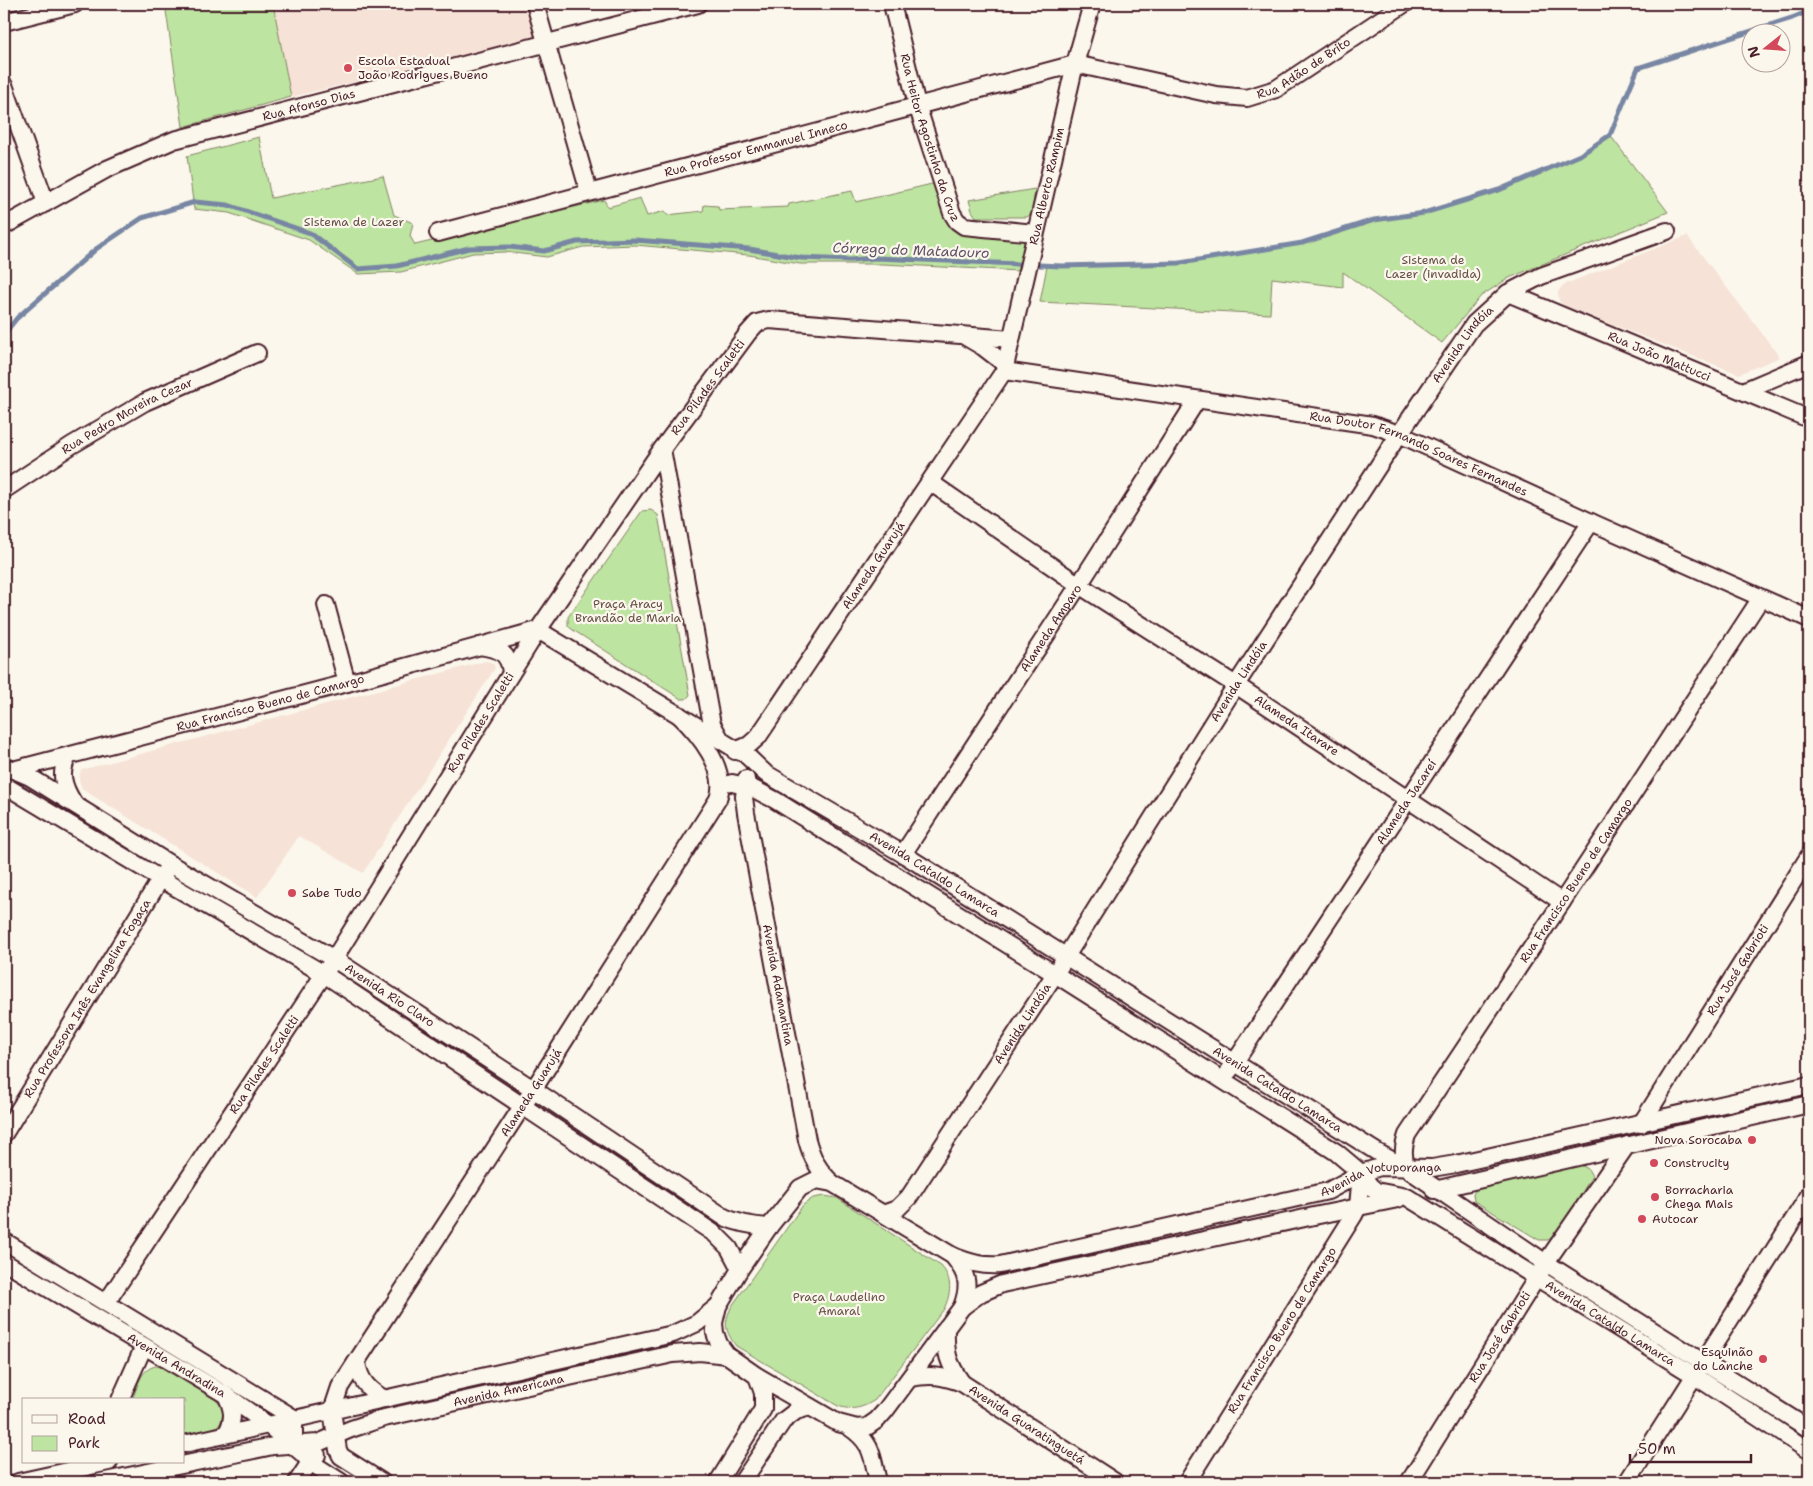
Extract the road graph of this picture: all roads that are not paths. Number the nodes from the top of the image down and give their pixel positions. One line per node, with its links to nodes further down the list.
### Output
1 (75, 4): 7 (street)
2 (535, 4): 8 (street)
3 (698, 4): 8 (street, Rua Afonso Dias)
4 (892, 4): 11 (street, Rua Heitor Agostinho da Cruz)
5 (1092, 4): 9 (street, Rua Alberto Rampim)
6 (1404, 4): 9 (street, Rua Adão de Brito)
7 (4, 22)
8 (546, 44): 12 (street); 13 (street, Rua Afonso Dias)
9 (1075, 64): 11 (street, Rua Professor Emmanuel Inneco); 17 (street, Rua Alberto Rampim)
10 (4, 85): 13 (street)
11 (917, 105): 12 (street, Rua Professor Emmanuel Inneco); 17 (street, Rua Heitor Agostinho da Cruz)
12 (589, 192): 16 (street, Rua Professor Emmanuel Inneco)
13 (46, 203): 14 (street, Rua Afonso Dias)
14 (4, 226)
15 (1667, 231): 18 (street, Avenida Lindóia)
16 (438, 233)
17 (1034, 238): 20 (street, Rua Alberto Rampim)
18 (1508, 293): 24 (street, Rua João Mattucci); 27 (street, Avenida Lindóia)
19 (962, 335): 20 (street, Rua Pilades Scaletti); 23 (street, Rua Pilades Scaletti); 28 (street, Rua Pilades Scaletti)
20 (1011, 339): 23 (street, Rua Alberto Rampim)
21 (257, 353): 31 (street, Rua Pedro Moreira Cezar)
22 (1809, 363): 24 (street)
23 (1005, 368): 25 (street, Rua Doutor Fernando Soares Fernandes); 30 (street, Alameda Guarujá)
24 (1743, 391): 26 (street, Rua João Mattucci)
25 (1197, 400): 27 (street, Rua Doutor Fernando Soares Fernandes); 34 (street, Alameda Amparo)
26 (1809, 419)
27 (1400, 434): 33 (street, Rua Doutor Fernando Soares Fernandes); 42 (street, Avenida Lindóia)
28 (662, 449): 29 (street, Rua Pilades Scaletti); 32 (street)
29 (639, 482): 32 (street); 38 (street, Rua Pilades Scaletti)
30 (930, 482): 34 (street, Alameda Itarare); 45 (street, Alameda Guarujá)
31 (4, 490)
32 (669, 491): 44 (street)
33 (1591, 522): 35 (street, Rua Doutor Fernando Soares Fernandes); 51 (street, Alameda Jacareí)
34 (1079, 585): 42 (street, Alameda Itarare); 53 (street, Alameda Amparo)
35 (1761, 598): 37 (street, Rua Doutor Fernando Soares Fernandes); 57 (street, Rua Francisco Bueno de Camargo)
36 (326, 605): 41 (street)
37 (1809, 619)
38 (538, 630): 39 (street, Rua Francisco Bueno de Camargo); 40 (street, Rua Pilades Scaletti); 43 (street, Avenida Cataldo Lamarca)
39 (480, 646): 40 (street); 41 (street, Rua Francisco Bueno de Camargo)
40 (511, 673): 59 (street, Rua Pilades Scaletti)
41 (347, 683): 46 (street, Rua Francisco Bueno de Camargo)
42 (1236, 686): 51 (street, Alameda Itarare); 58 (street, Avenida Lindóia)
43 (678, 714): 44 (street, Avenida Cataldo Lamarca); 48 (street, Avenida Cataldo Lamarca)
44 (722, 741): 45 (street, Avenida Cataldo Lamarca)
45 (739, 752): 48 (street); 49 (street); 53 (street, Avenida Cataldo Lamarca)
46 (68, 756): 47 (street, Rua Francisco Bueno de Camargo); 52 (street)
47 (7, 770): 52 (street, Avenida Rio Claro)
48 (719, 772): 49 (street); 66 (street, Alameda Guarujá)
49 (741, 782): 61 (street, Avenida Cataldo Lamarca); 80 (street, Avenida Adamantina)
50 (4, 785): 56 (street, Avenida Rio Claro)
51 (1408, 800): 57 (street, Alameda Itarare); 62 (street, Alameda Jacareí)
52 (73, 802): 55 (street, Avenida Rio Claro)
53 (903, 854): 58 (street, Avenida Cataldo Lamarca)
54 (1809, 856): 64 (street, Rua José Gabrioti)
55 (170, 864): 56 (street, Rua Professora Inês Evangelina Fogaça); 59 (street, Avenida Rio Claro)
56 (161, 879): 60 (street, Avenida Rio Claro); 72 (street, Rua Professora Inês Evangelina Fogaça)
57 (1562, 902): 71 (street, Rua Francisco Bueno de Camargo)
58 (1065, 957): 61 (street, Avenida Lindóia); 62 (street, Avenida Cataldo Lamarca)
59 (334, 959): 60 (street, Rua Pilades Scaletti); 66 (street, Avenida Rio Claro)
60 (324, 974): 68 (street, Avenida Rio Claro); 97 (street, Rua Pilades Scaletti)
61 (1055, 974): 63 (street, Avenida Cataldo Lamarca); 87 (street, Avenida Lindóia)
62 (1234, 1062): 63 (street, Alameda Jacareí); 76 (street, Avenida Cataldo Lamarca)
63 (1222, 1081): 74 (street, Avenida Cataldo Lamarca)
64 (1666, 1083): 69 (street); 70 (street, Rua José Gabrioti)
65 (1809, 1085): 69 (street, Avenida Votuporanga)
66 (533, 1089): 68 (street, Alameda Guarujá); 89 (street, Avenida Rio Claro)
67 (1809, 1104): 73 (street, Avenida Votuporanga)
68 (522, 1106): 95 (street, Avenida Rio Claro); 103 (street, Alameda Guarujá)
69 (1683, 1114): 70 (street, Avenida Votuporanga)
70 (1640, 1124): 75 (street, Avenida Votuporanga)
71 (1410, 1131): 75 (street); 76 (street, Rua Francisco Bueno de Camargo)
72 (4, 1134)
73 (1627, 1145): 79 (street, Avenida Votuporanga); 94 (street, Rua José Gabrioti)
74 (1336, 1152): 77 (street, Avenida Cataldo Lamarca); 81 (street, Avenida Cataldo Lamarca)
75 (1439, 1167): 76 (street, Avenida Votuporanga)
76 (1406, 1168): 77 (street, Avenida Votuporanga); 78 (street, Avenida Cataldo Lamarca)
77 (1361, 1172): 81 (street, Avenida Votuporanga); 83 (street, Avenida Cataldo Lamarca); 85 (street, Rua Francisco Bueno de Camargo)
78 (1421, 1177): 82 (street, Avenida Cataldo Lamarca); 83 (street, Avenida Votuporanga)
79 (1471, 1182): 82 (street, Avenida Votuporanga); 86 (street)
80 (832, 1183): 87 (street); 89 (street)
81 (1338, 1187): 92 (street, Avenida Votuporanga)
82 (1438, 1189): 83 (street, Avenida Votuporanga); 86 (street, Avenida Cataldo Lamarca)
83 (1413, 1195): 85 (street, Avenida Votuporanga); 96 (street, Avenida Cataldo Lamarca)
84 (1809, 1195): 104 (street)
85 (1358, 1207): 88 (street, Avenida Votuporanga); 91 (street, Rua Francisco Bueno de Camargo)
86 (1469, 1210): 94 (street, Avenida Cataldo Lamarca)
87 (883, 1214): 92 (street)
88 (1314, 1216): 91 (street); 99 (street, Avenida Votuporanga)
89 (769, 1227): 95 (street)
90 (4, 1241): 97 (street, Avenida Andradina)
91 (1338, 1241): 134 (street, Rua Francisco Bueno de Camargo)
92 (953, 1256): 99 (street)
93 (4, 1262): 101 (street, Avenida Andradina)
94 (1546, 1263): 96 (street, Rua José Gabrioti); 104 (street, Avenida Cataldo Lamarca)
95 (740, 1269): 98 (street)
96 (1537, 1277): 106 (street, Avenida Cataldo Lamarca); 135 (street, Rua José Gabrioti)
97 (106, 1303): 114 (street, Avenida Andradina)
98 (718, 1306): 102 (street); 111 (street, Avenida Americana)
99 (962, 1307): 100 (street)
100 (946, 1328): 107 (street); 108 (street, Avenida Guaratinguetá)
101 (144, 1346): 109 (street, Avenida Andradina); 110 (street)
102 (727, 1355): 105 (street); 119 (street, Avenida Americana)
103 (357, 1362): 111 (street); 113 (street, Alameda Guarujá)
104 (1704, 1362): 106 (street); 117 (street, Avenida Cataldo Lamarca)
105 (757, 1376): 112 (street); 130 (street)
106 (1695, 1376): 122 (street, Avenida Cataldo Lamarca); 136 (street)
107 (910, 1378): 108 (street, Avenida Guaratinguetá); 116 (street)
108 (962, 1384): 133 (street, Avenida Guaratinguetá)
109 (226, 1395): 115 (street, Avenida Andradina); 118 (street)
110 (121, 1398)
111 (385, 1399): 113 (street, Avenida Americana)
112 (810, 1407): 116 (street); 131 (street)
113 (332, 1411): 114 (street, Avenida Americana); 119 (street)
114 (294, 1418): 115 (street, Avenida Americana); 121 (street)
115 (268, 1425): 118 (street, Avenida Americana); 121 (street, Avenida Andradina)
116 (849, 1427): 132 (street)
117 (1809, 1429)
118 (226, 1434): 120 (street, Avenida Americana)
119 (336, 1435): 121 (street, Avenida Americana); 123 (street); 129 (street)
120 (185, 1444)
121 (294, 1446): 123 (street, Avenida Andradina); 126 (street, Avenida Americana)
122 (1809, 1451)
123 (310, 1462): 127 (street); 128 (street, Avenida Andradina)
124 (92, 1464): 125 (street)
125 (18, 1482)
126 (100, 1482)
127 (297, 1482)
128 (341, 1482)
129 (382, 1482)
130 (718, 1482)
131 (742, 1482)
132 (878, 1482)
133 (1116, 1482)
134 (1187, 1482)
135 (1410, 1482)
136 (1627, 1482)

